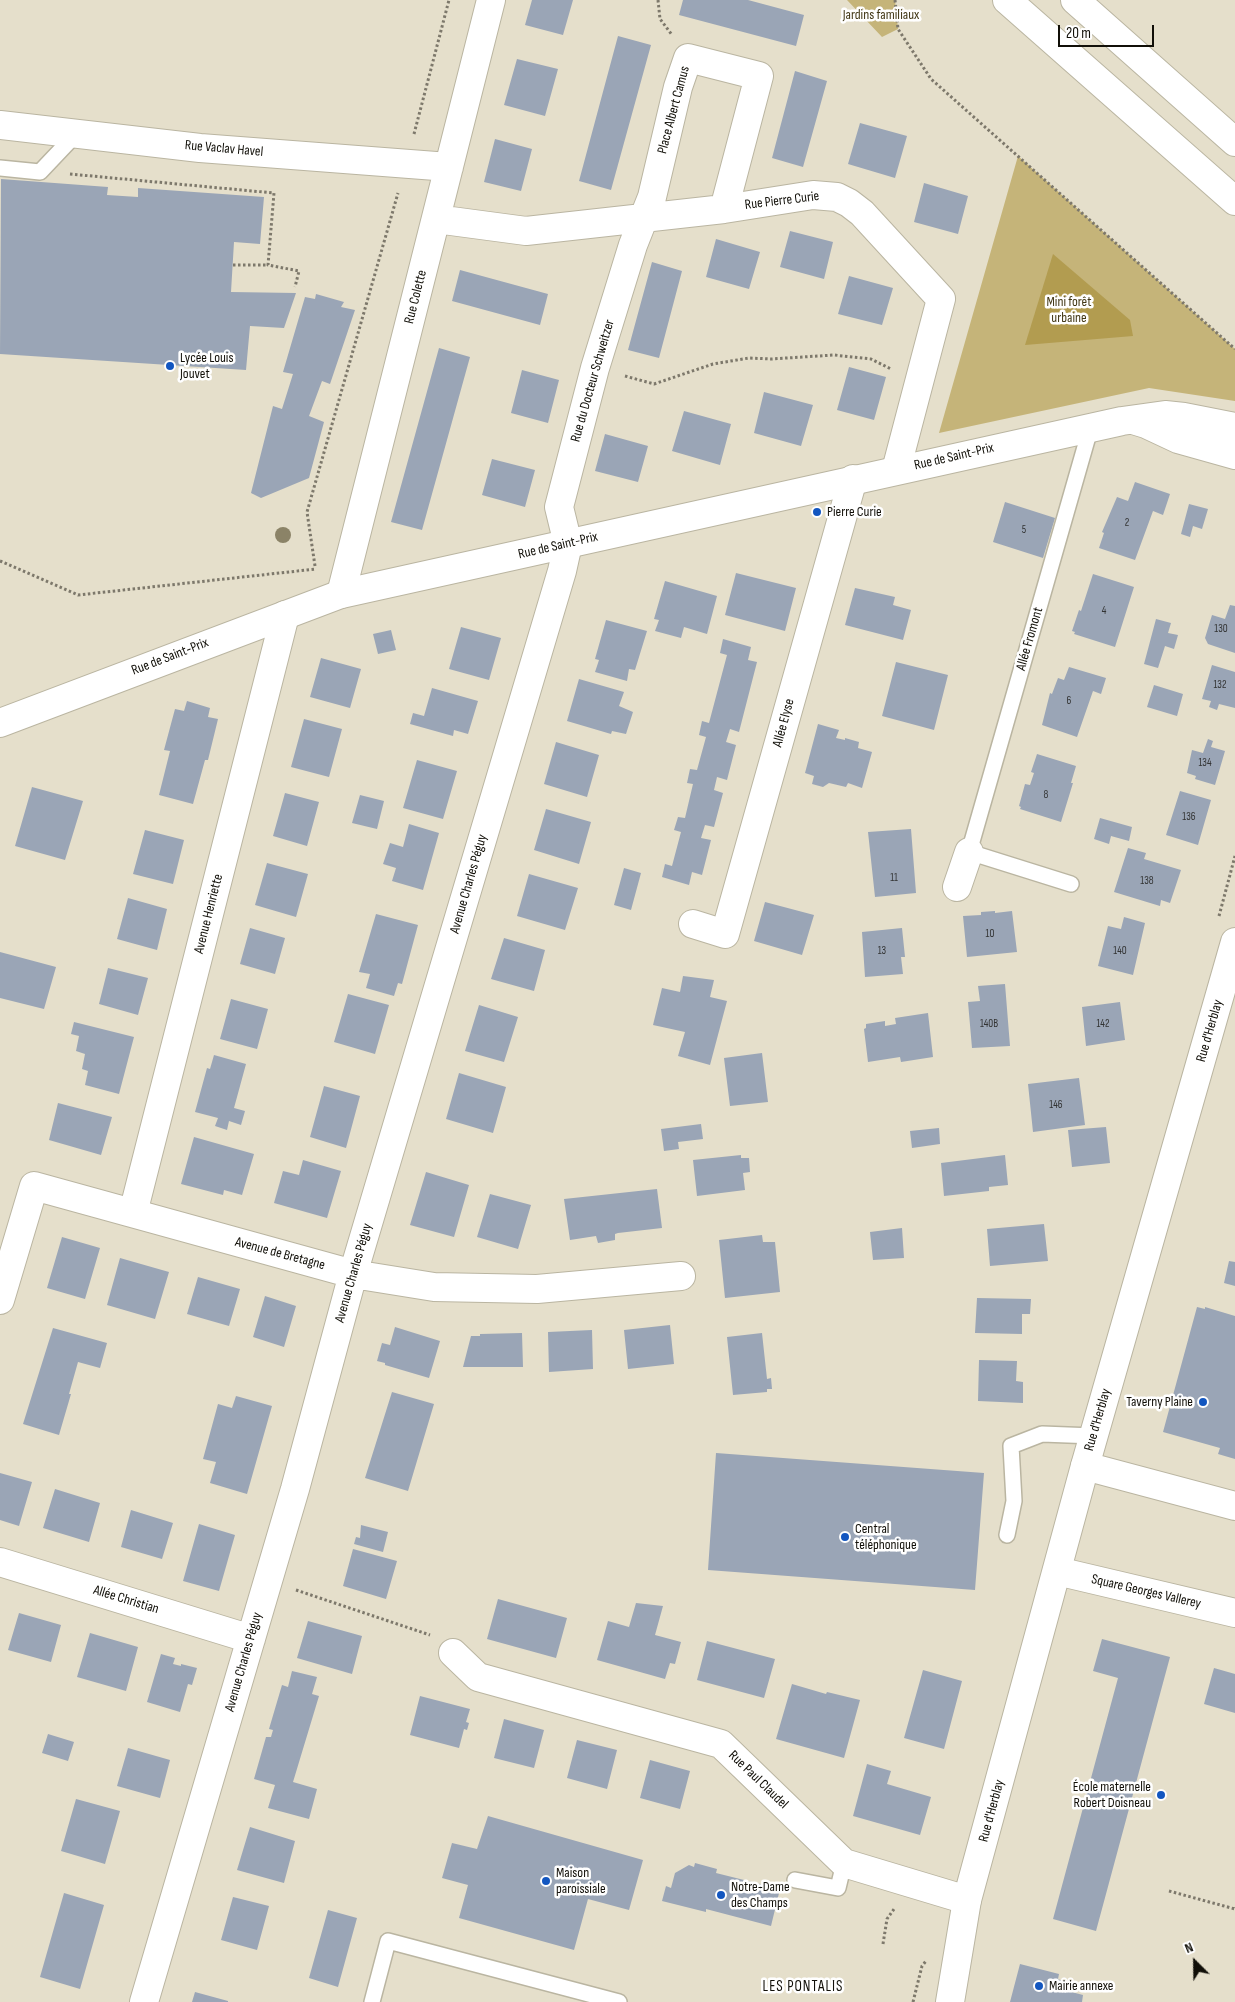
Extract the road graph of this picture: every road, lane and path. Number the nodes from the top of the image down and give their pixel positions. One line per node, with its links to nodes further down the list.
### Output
1 (449, 0): 10 (path)
2 (491, 0): 12 (main road, Rue Colette)
3 (658, 0): 7 (path)
4 (895, 0): 23 (path)
5 (1006, 0): 16 (main road)
6 (1075, 0): 11 (main road)
7 (688, 58): 17 (main road, Place Albert Camus); 19 (main road, Place Albert Camus)
8 (0, 124): 9 (main road, Rue Vaclav Havel)
9 (76, 134): 12 (main road, Rue Vaclav Havel); 14 (lane)
10 (414, 135)
11 (1235, 142)
12 (449, 167): 18 (main road, Rue Colette)
13 (0, 168): 14 (lane)
14 (40, 172): 21 (path)
15 (401, 184): 33 (path)
16 (1235, 202)
17 (724, 209): 19 (main road, Rue Pierre Curie); 25 (main road, Rue Pierre Curie)
18 (436, 219): 19 (main road, Rue Pierre Curie); 34 (main road, Rue Colette)
19 (642, 219): 24 (main road, Rue du Docteur Schweitzer)
20 (233, 265): 21 (path)
21 (268, 265): 22 (path)
22 (295, 287)
23 (1235, 349)
24 (595, 368): 25 (path); 32 (main road, Rue du Docteur Schweitzer)
25 (921, 376): 30 (main road, Rue Pierre Curie)
26 (1132, 420): 27 (main road, Rue de Saint-Prix); 28 (main road, Rue de Saint-Prix); 29 (main road, Rue de Saint-Prix)
27 (1091, 426): 30 (main road, Rue de Saint-Prix); 37 (lane, Allée Fromont)
28 (1235, 427)
29 (1235, 455)
30 (896, 470): 31 (main road, Rue de Saint-Prix)
31 (853, 479): 32 (main road, Rue de Saint-Prix); 40 (main road, Allée Elyse)
32 (568, 544): 34 (main road, Rue de Saint-Prix); 43 (main road, Avenue Charles Péguy)
33 (0, 560)
34 (341, 594): 35 (main road, Rue de Saint-Prix)
35 (285, 615): 36 (main road, Rue de Saint-Prix); 42 (main road, Avenue Henriette)
36 (0, 722)
37 (969, 852): 38 (lane); 39 (main road, Allée Fromont)
38 (1070, 884)
39 (957, 888)
40 (693, 924)
41 (1235, 942): 46 (main road, Rue d'Herblay)
42 (133, 1213): 43 (main road, Avenue de Bretagne); 45 (main road, Avenue de Bretagne)
43 (354, 1274): 44 (main road, Avenue de Bretagne); 52 (main road, Avenue Charles Péguy)
44 (681, 1276)
45 (0, 1300)
46 (1094, 1436): 47 (main road, Rue d'Herblay); 49 (lane)
47 (1085, 1466): 48 (main road); 51 (main road, Rue d'Herblay)
48 (1235, 1506)
49 (1007, 1535)
50 (0, 1562): 54 (main road, Allée Christian)
51 (1057, 1571): 53 (main road, Square Georges Vallerey); 59 (main road, Rue d'Herblay)
52 (268, 1581): 54 (main road, Avenue Charles Péguy); 55 (path)
53 (1235, 1612)
54 (251, 1639): 61 (main road, Avenue Charles Péguy)
55 (453, 1653): 56 (main road, Rue Paul Claudel)
56 (844, 1863): 57 (lane); 59 (main road, Rue Paul Claudel)
57 (795, 1880)
58 (1169, 1891): 60 (path)
59 (968, 1900): 64 (main road, Rue d'Herblay); 65 (main road, Rue d'Herblay)
60 (1235, 1907)
61 (144, 2002)
62 (372, 2002): 63 (lane)
63 (619, 2002)
64 (930, 2002)
65 (950, 2002)

